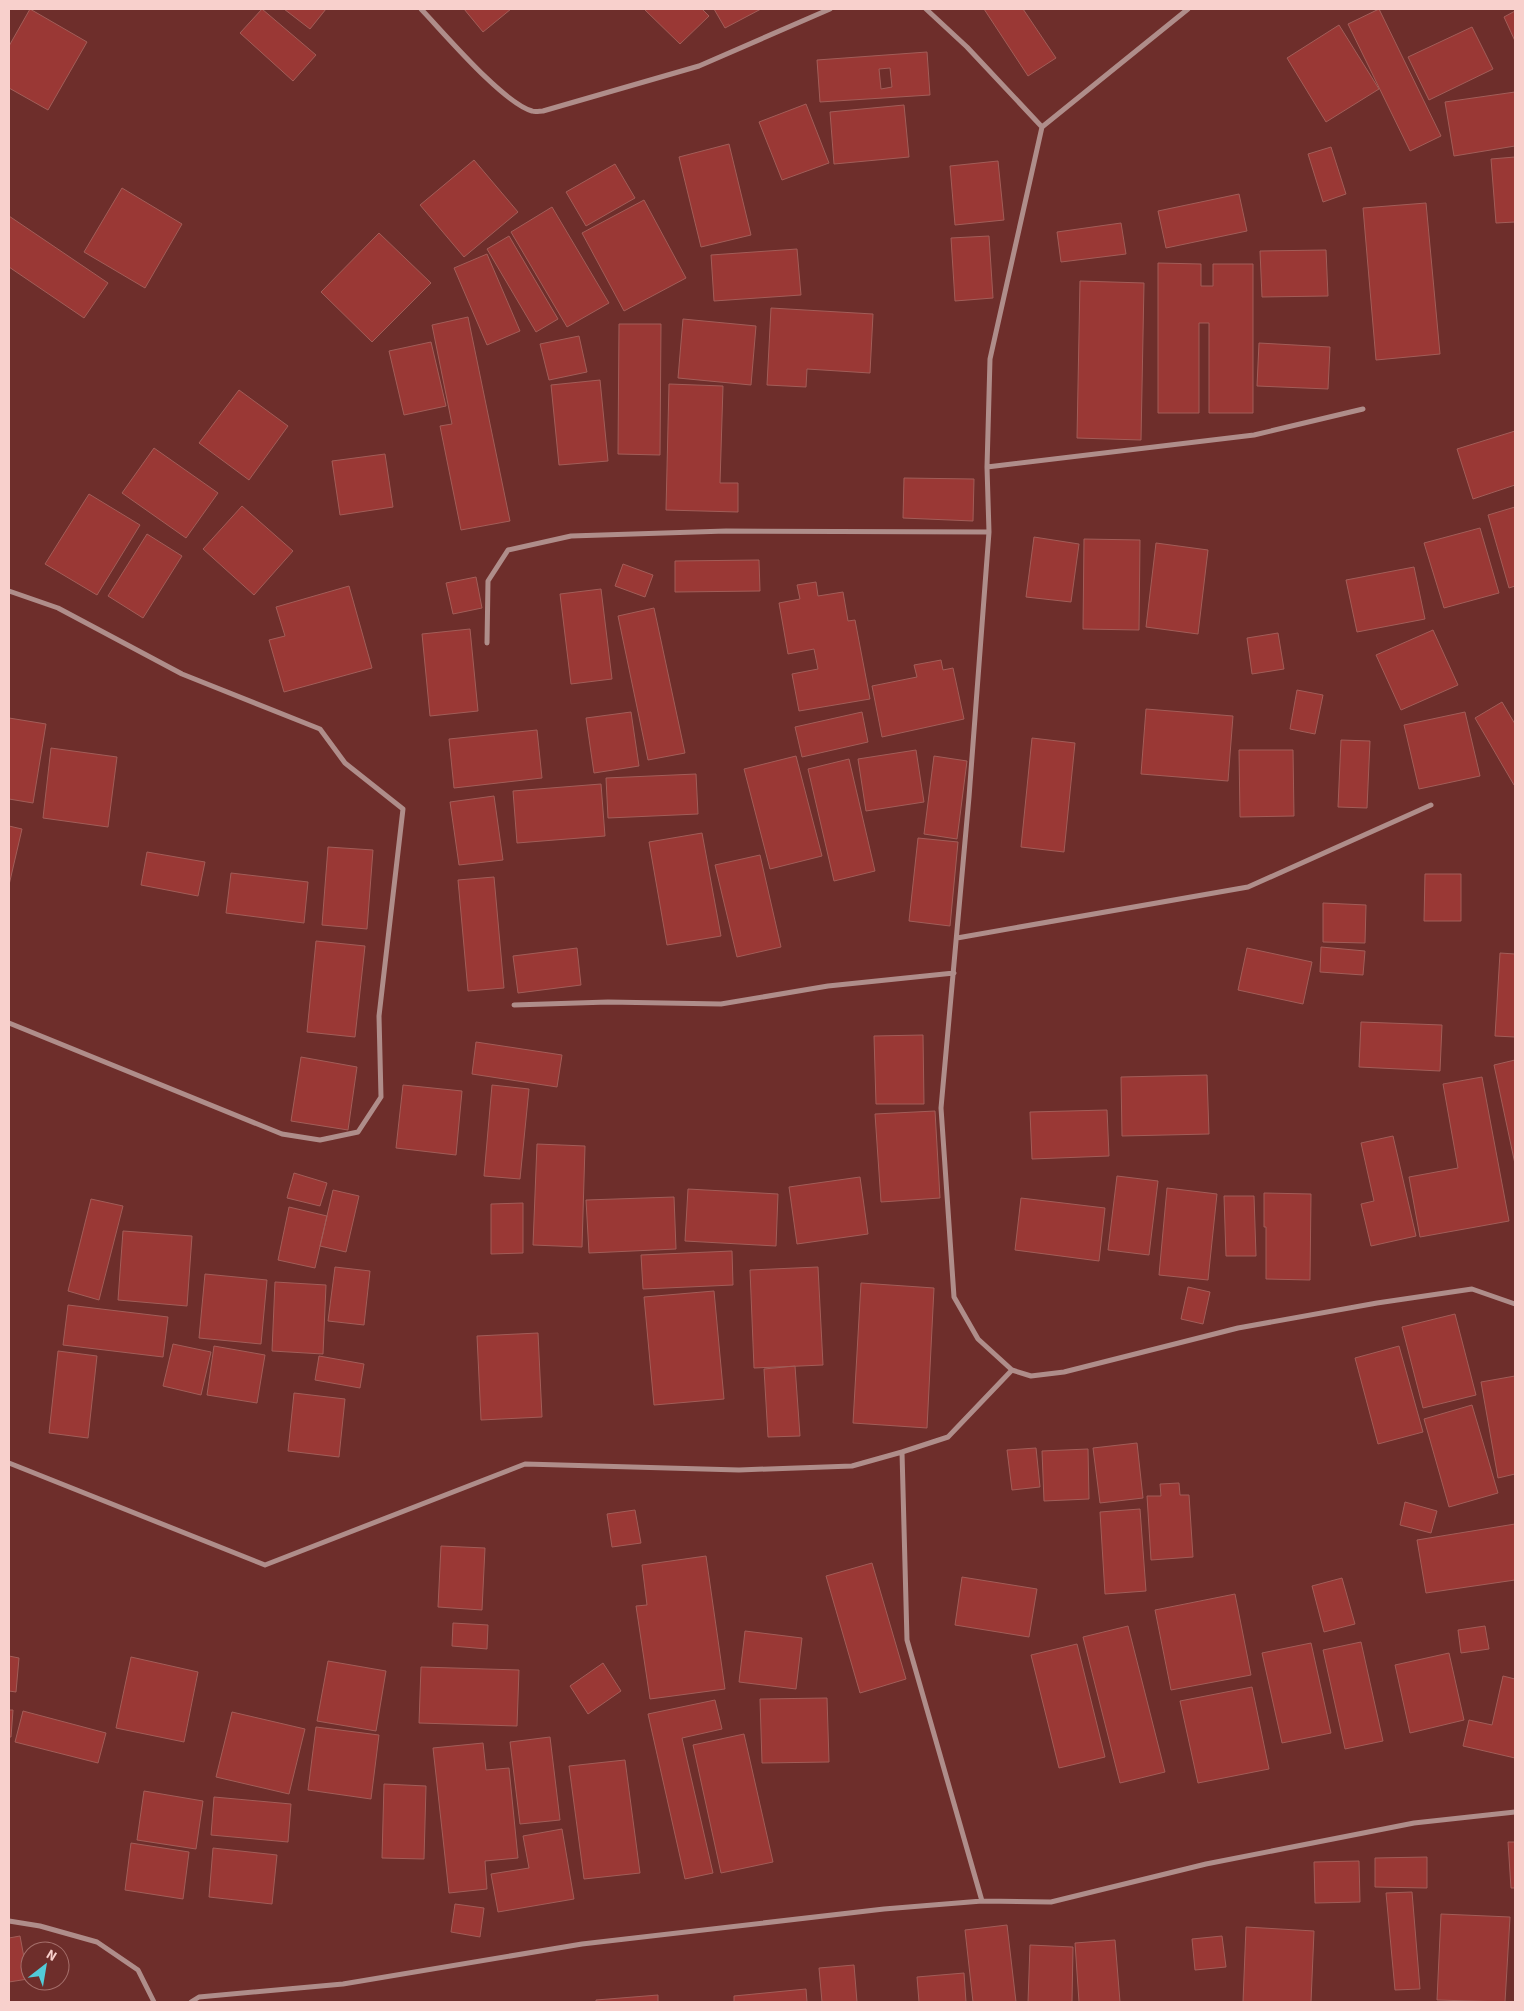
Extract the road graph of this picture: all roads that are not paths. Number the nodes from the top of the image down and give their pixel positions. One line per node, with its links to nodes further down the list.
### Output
1 (421, 9): 2 (street)
2 (830, 9)
3 (926, 9): 5 (street)
4 (1188, 9): 5 (street)
5 (1042, 127): 7 (street)
6 (1363, 409): 7 (street)
7 (987, 467): 8 (street)
8 (989, 532): 10 (street); 12 (street)
9 (9, 591): 15 (street)
10 (487, 643)
11 (1431, 806): 12 (street)
12 (957, 938): 13 (street)
13 (954, 974): 14 (street); 17 (street)
14 (514, 1005)
15 (9, 1023)
16 (1515, 1304): 17 (street)
17 (1012, 1370): 18 (street)
18 (902, 1452): 19 (street); 21 (street)
19 (9, 1463)
20 (1515, 1812): 21 (street)
21 (982, 1901): 24 (street)
22 (9, 1921): 23 (street)
23 (154, 2002)
24 (191, 2002)

